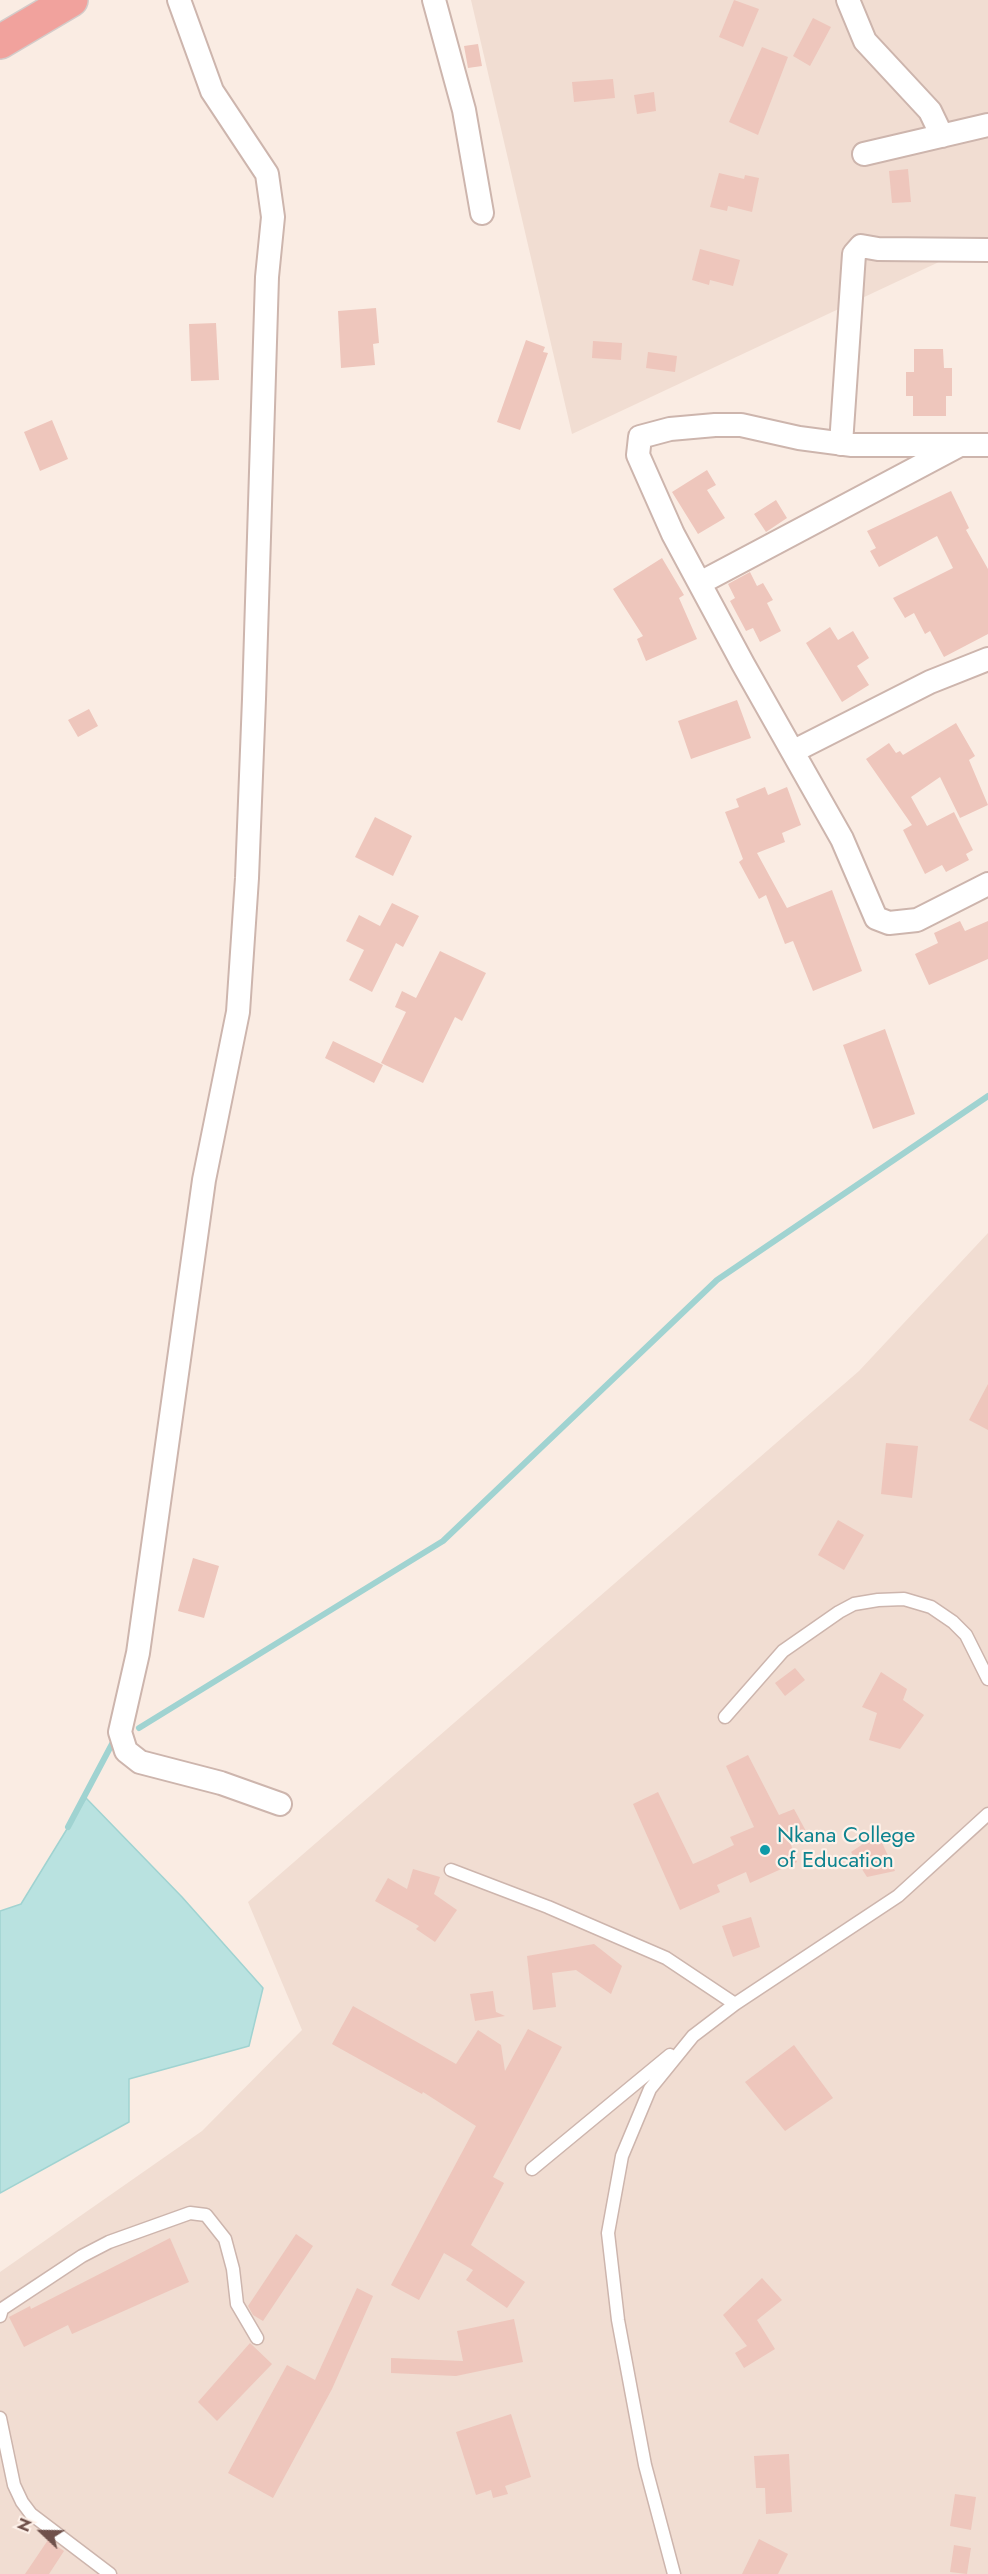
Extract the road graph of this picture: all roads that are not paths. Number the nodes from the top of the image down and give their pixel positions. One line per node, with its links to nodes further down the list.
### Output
1 (71, 0): 5 (highway)
2 (179, 0): 20 (street)
3 (434, 0): 9 (street)
4 (848, 0): 7 (street)
5 (0, 42)
6 (988, 125): 7 (street)
7 (942, 136): 8 (street)
8 (864, 154)
9 (482, 213)
10 (988, 250): 11 (street)
11 (841, 444): 12 (street); 14 (street)
12 (960, 445): 13 (street); 14 (street)
13 (988, 445)
14 (700, 584): 16 (street)
15 (988, 658): 16 (street)
16 (791, 749): 17 (street)
17 (988, 884)
18 (988, 1679): 19 (lane)
19 (725, 1717)
20 (280, 1804)
21 (988, 1814): 23 (lane)
22 (451, 1870): 23 (lane)
23 (735, 2004): 24 (lane)
24 (693, 2036): 25 (lane); 30 (lane)
25 (532, 2169)
26 (0, 2316): 27 (lane)
27 (257, 2338)
28 (0, 2418): 29 (lane)
29 (110, 2574)
30 (674, 2574)

